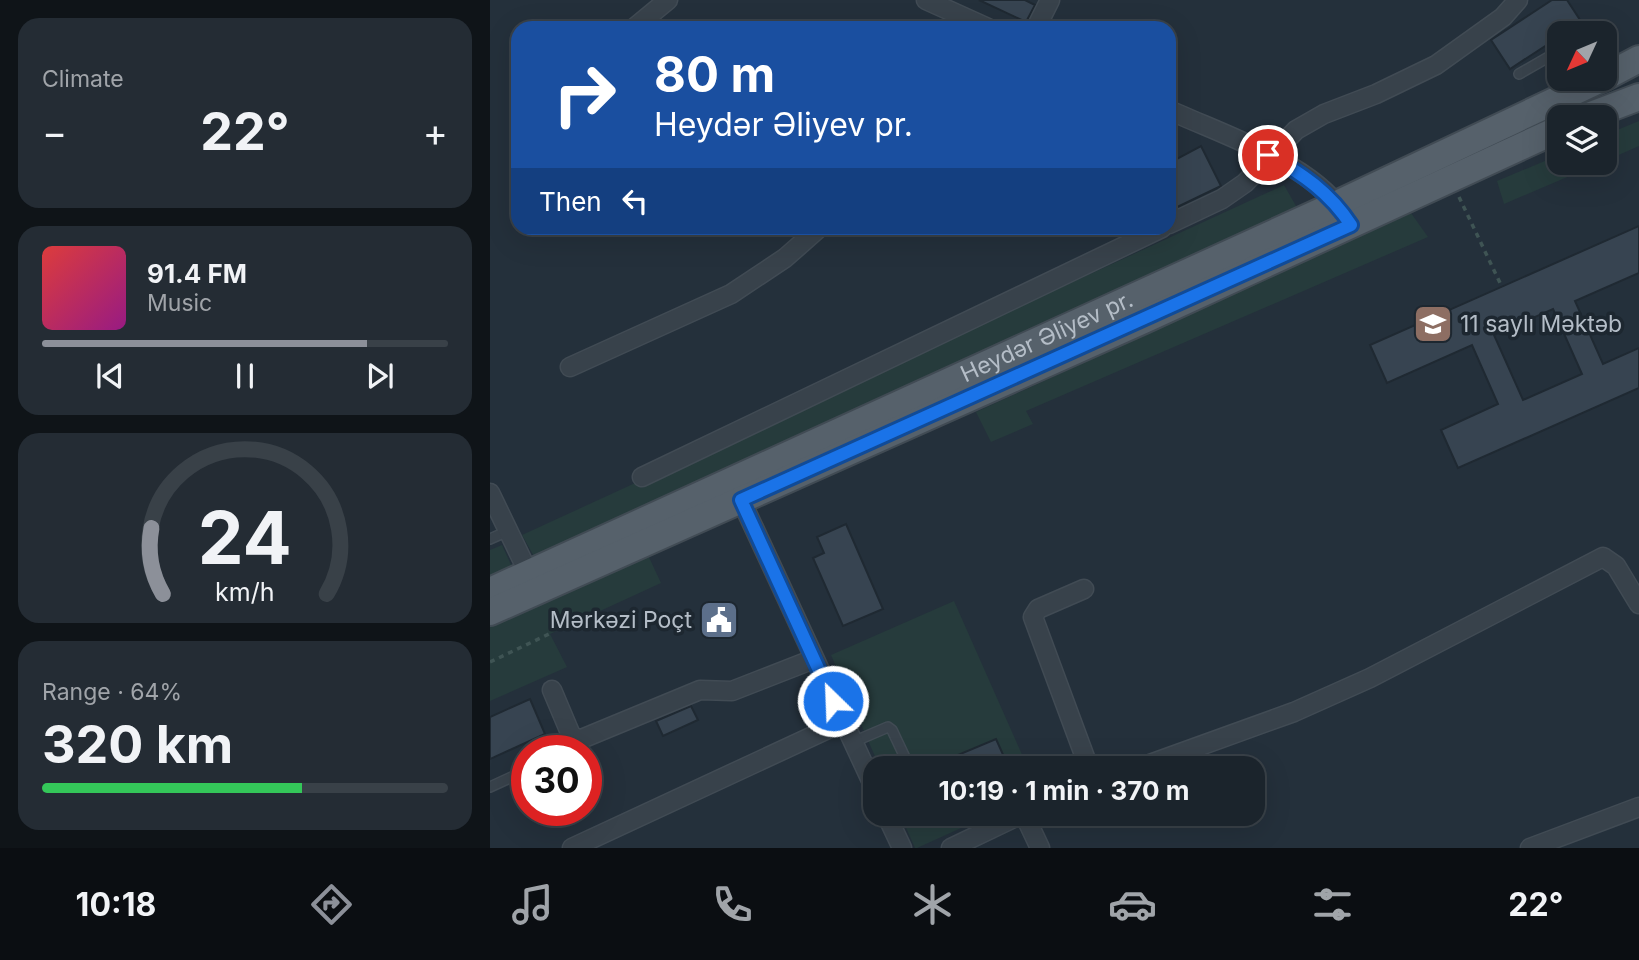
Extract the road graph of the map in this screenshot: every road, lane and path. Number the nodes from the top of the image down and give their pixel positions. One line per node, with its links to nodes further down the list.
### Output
1 (668, 0): 5 (street)
2 (926, 0): 6 (street)
3 (1050, 0): 7 (street)
4 (1518, 0): 17 (street)
5 (642, 21)
6 (972, 21)
7 (1040, 21)
8 (1547, 58): 11 (lane)
9 (1639, 59): 10 (main road, Heydər Əliyev pr.)
10 (1617, 70)
11 (1519, 74)
12 (1576, 91): 19 (main road, Heydər Əliyev pr.)
13 (1639, 97): 14 (main road)
14 (1617, 105)
15 (1176, 113): 17 (street)
16 (1547, 135): 18 (main road, Heydər Əliyev pr.)
17 (1268, 155): 19 (street); 20 (street)
18 (1450, 179): 19 (main road, Heydər Əliyev pr.); 23 (path)
19 (1344, 214): 27 (main road, Heydər Əliyev pr.); 30 (main road, Heydər Əliyev pr.)
20 (1176, 221)
21 (811, 235): 24 (street)
22 (1147, 235): 25 (street)
23 (1502, 287)
24 (570, 367)
25 (642, 477)
26 (490, 493): 28 (street)
27 (741, 500): 34 (main road, Heydər Əliyev pr.); 36 (street)
28 (508, 531): 29 (lane); 30 (street)
29 (490, 539)
30 (529, 573): 32 (main road, Heydər Əliyev pr.)
31 (1084, 589): 44 (street)
32 (490, 591)
33 (1639, 604): 45 (street)
34 (490, 612)
35 (549, 634): 37 (path)
36 (814, 659): 39 (street); 41 (street)
37 (490, 662)
38 (552, 690): 40 (street)
39 (843, 722): 42 (street); 53 (street)
40 (572, 735)
41 (595, 735)
42 (853, 741): 43 (lane); 46 (street)
43 (904, 756)
44 (1085, 756)
45 (1172, 756)
46 (863, 763)
47 (511, 777): 48 (lane)
48 (490, 787)
49 (1639, 807): 57 (street)
50 (892, 826): 54 (street)
51 (998, 826): 55 (street)
52 (1029, 826): 56 (street)
53 (572, 848)
54 (902, 848)
55 (951, 848)
56 (1040, 848)
57 (1530, 848)

